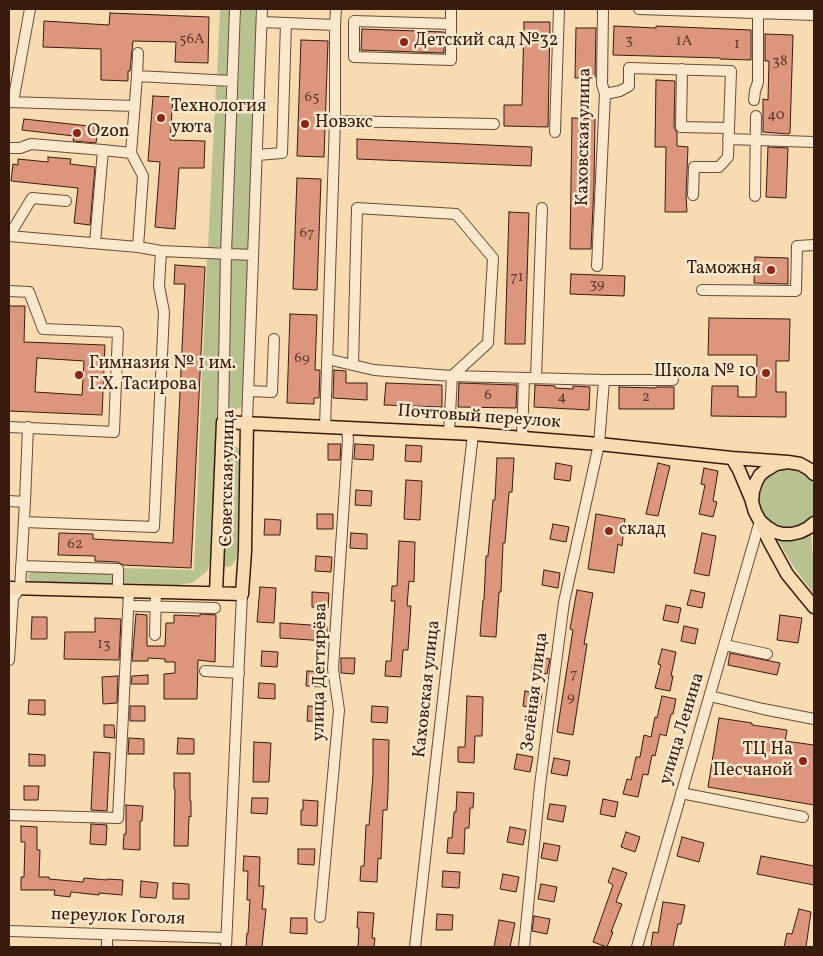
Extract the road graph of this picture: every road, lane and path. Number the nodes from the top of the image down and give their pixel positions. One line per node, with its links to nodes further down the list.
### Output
1 (30, 9): 22 (street)
2 (235, 9): 19 (street, Советская улица)
3 (262, 9): 12 (street, Советская улица)
4 (336, 9): 15 (street)
5 (451, 9): 14 (street)
6 (558, 9): 28 (street)
7 (603, 9): 20 (street, Каховская улица)
8 (639, 9): 10 (street)
9 (776, 11): 10 (street); 11 (street)
10 (758, 13): 21 (street)
11 (814, 15)
12 (262, 22): 13 (street); 35 (street, Советская улица)
13 (286, 23): 15 (street); 35 (street)
14 (451, 24): 14 (street)
15 (335, 25): 25 (street)
16 (138, 53): 18 (street)
17 (682, 69): 20 (street); 27 (street); 27 (street)
18 (137, 76): 19 (street); 23 (street)
19 (232, 81): 44 (street, Советская улица)
20 (605, 94): 46 (street, Каховская улица)
21 (754, 100)
22 (11, 102): 23 (street)
23 (135, 106): 34 (street)
24 (756, 116): 30 (street)
25 (335, 121): 26 (street); 50 (street)
26 (494, 124)
27 (729, 128): 29 (street)
28 (555, 132)
29 (728, 139): 30 (street); 36 (street)
30 (756, 140): 31 (street); 37 (street)
31 (814, 142)
32 (9, 148): 33 (street)
33 (103, 150): 34 (street); 40 (street)
34 (131, 153): 42 (street)
35 (257, 154): 45 (street, Советская улица)
36 (694, 195)
37 (755, 196)
38 (66, 201): 40 (street)
39 (542, 208): 54 (street)
40 (95, 244): 42 (street)
41 (814, 245): 47 (street)
42 (138, 247): 43 (street)
43 (161, 251): 44 (street); 76 (street)
44 (226, 254): 45 (street); 58 (street, Советская улица)
45 (253, 255): 57 (street, Советская улица)
46 (597, 266)
47 (702, 290)
48 (9, 291): 62 (street)
49 (274, 339): 57 (street)
50 (327, 359): 51 (street); 61 (street)
51 (353, 365): 52 (street); 52 (street)
52 (452, 376): 53 (street); 64 (street)
53 (524, 378): 54 (street); 66 (street)
54 (536, 378): 55 (street)
55 (604, 380): 56 (street); 67 (street, Зелёная улица)
56 (673, 380)
57 (248, 391): 59 (street, Советская улица)
58 (223, 422): 59 (main road, Почтовый переулок); 82 (main road, Советская улица)
59 (247, 422): 61 (main road, Почтовый переулок); 83 (main road, Советская улица)
60 (9, 426): 62 (street)
61 (326, 426): 63 (main road, Почтовый переулок)
62 (28, 427): 73 (street)
63 (347, 428): 64 (main road, Почтовый переулок); 99 (street, улица Дегтярёва)
64 (449, 433): 65 (main road, Почтовый переулок)
65 (473, 434): 66 (main road, Почтовый переулок); 104 (street, Каховская улица)
66 (522, 438): 67 (main road, Почтовый переулок)
67 (599, 444): 68 (main road, Почтовый переулок); 105 (street, Зелёная улица)
68 (732, 458): 70 (main road, Почтовый переулок); 74 (main road)
69 (814, 461): 70 (street)
70 (788, 462): 71 (main road, Почтовый переулок); 74 (main road)
71 (814, 474)
72 (9, 501): 73 (street)
73 (25, 502): 76 (street)
74 (752, 502): 75 (main road)
75 (760, 521): 77 (main road); 86 (main road); 89 (street, улица Ленина)
76 (24, 522): 78 (street)
77 (814, 523)
78 (20, 566): 79 (street); 80 (street)
79 (14, 588): 80 (main road); 91 (street)
80 (123, 591): 81 (main road); 97 (street)
81 (156, 591): 82 (main road); 85 (street)
82 (216, 593): 83 (main road)
83 (242, 594): 93 (street, Советская улица)
84 (136, 606): 85 (street)
85 (156, 606): 87 (street); 88 (street)
86 (814, 607)
87 (215, 608)
88 (156, 635)
89 (725, 645): 90 (street); 94 (street, улица Ленина)
90 (767, 654)
91 (9, 660)
92 (205, 671): 93 (street)
93 (238, 673): 102 (street, Советская улица)
94 (710, 696): 95 (street); 96 (street, улица Ленина)
95 (814, 719)
96 (681, 793): 98 (street); 106 (street, улица Ленина)
97 (9, 816)
98 (803, 817)
99 (320, 917)
100 (9, 931): 101 (street, переулок Гоголя)
101 (107, 935): 102 (street, переулок Гоголя); 103 (street)
102 (226, 943)
103 (107, 947)
104 (415, 947)
105 (524, 947)
106 (637, 947)

